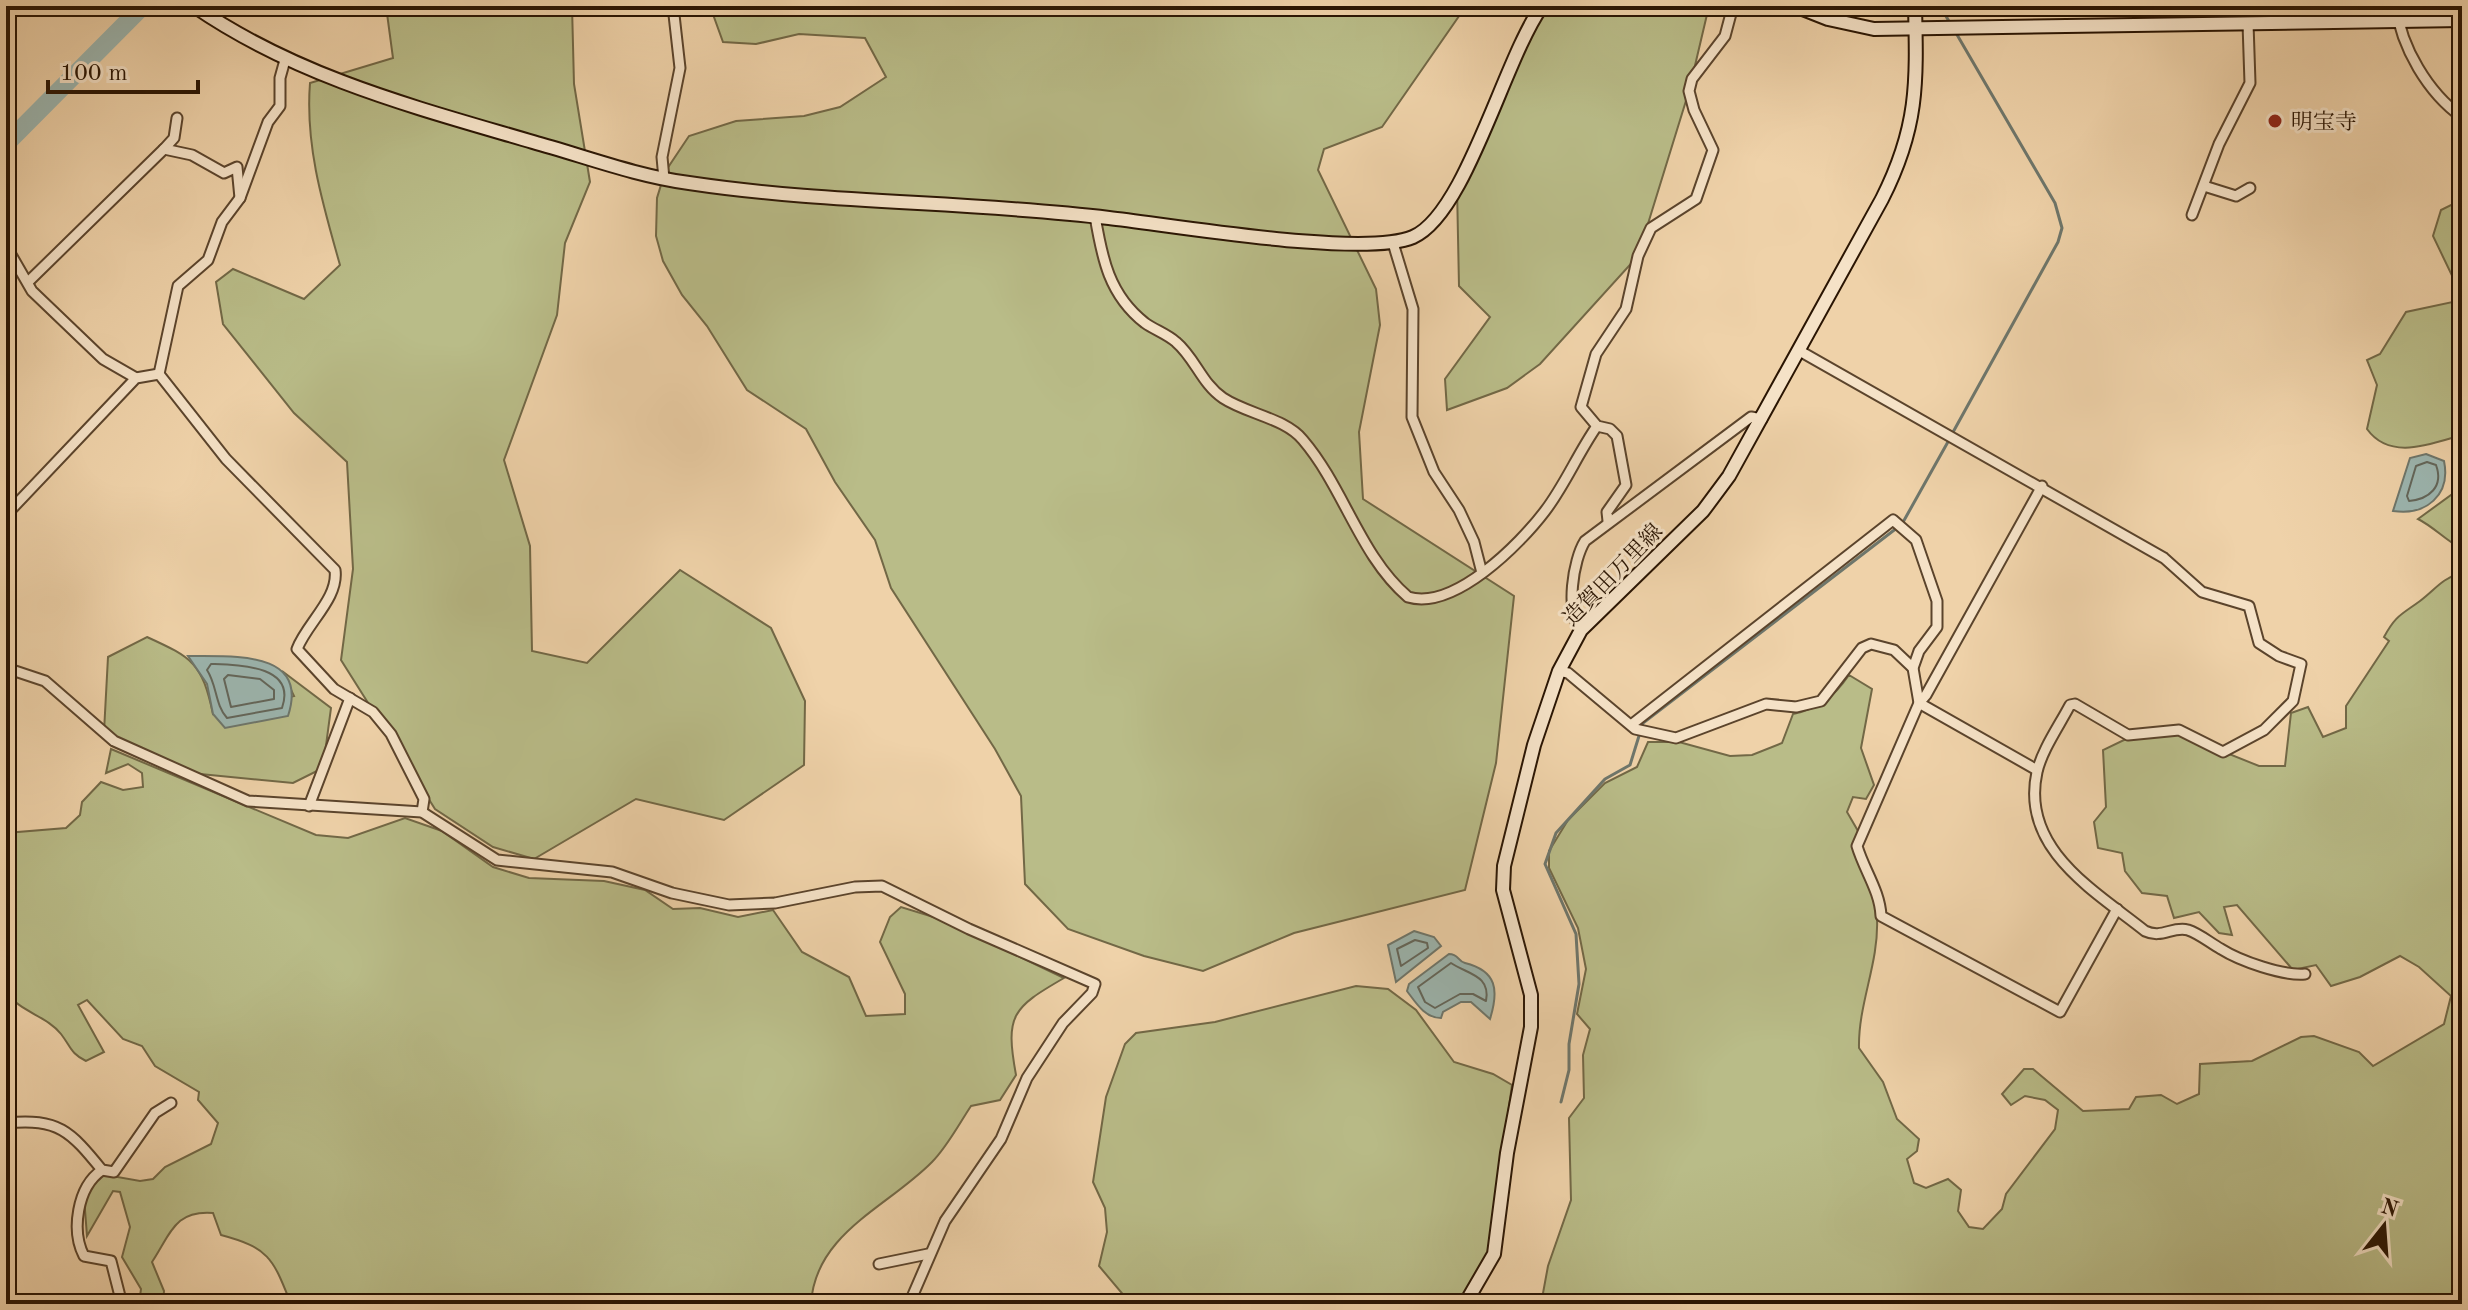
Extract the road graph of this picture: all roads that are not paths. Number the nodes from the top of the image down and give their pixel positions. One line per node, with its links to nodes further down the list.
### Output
1 (194, 6): 12 (street)
2 (673, 6): 16 (street)
3 (1542, 6): 22 (street)
4 (1733, 6): 29 (street)
5 (1795, 6): 11 (street)
6 (1915, 6): 11 (street, 造賀田万里線)
7 (2396, 6): 8 (street)
8 (2398, 20): 9 (street); 10 (street); 13 (street)
9 (2462, 20)
10 (2248, 23): 11 (street); 17 (street)
11 (1915, 30): 25 (street, 造賀田万里線)
12 (285, 60): 16 (street); 19 (street)
13 (2462, 117)
14 (177, 118): 15 (street)
15 (164, 149): 19 (street); 24 (street)
16 (664, 179): 21 (street)
17 (2204, 186): 18 (street); 20 (street)
18 (2250, 188)
19 (240, 198): 26 (street)
20 (2192, 215)
21 (1095, 216): 22 (street); 33 (street)
22 (1393, 243): 33 (street)
23 (6, 246): 24 (street)
24 (28, 282): 27 (street)
25 (1798, 350): 28 (street, 造賀田万里線); 30 (street)
26 (159, 374): 27 (street); 38 (street)
27 (136, 378): 31 (street)
28 (1762, 419): 32 (street); 34 (street, 造賀田万里線)
29 (1597, 426): 32 (street); 33 (street)
30 (2042, 486): 39 (street); 41 (street)
31 (6, 515)
32 (1608, 521): 34 (street)
33 (1482, 573)
34 (1581, 630): 37 (street, 造賀田万里線)
35 (6, 668): 42 (street)
36 (1913, 668): 39 (street); 40 (street); 40 (street)
37 (1559, 671): 40 (street); 53 (street, 造賀田万里線)
38 (350, 698): 42 (street); 43 (street)
39 (1919, 703): 41 (street); 44 (street)
40 (1631, 725)
41 (2037, 770): 44 (street)
42 (309, 806): 43 (street)
43 (422, 812): 49 (street)
44 (2117, 909): 45 (street)
45 (2305, 974)
46 (171, 1103): 48 (street)
47 (6, 1123): 48 (street)
48 (102, 1170): 51 (street)
49 (928, 1254): 50 (street); 52 (street)
50 (879, 1264)
51 (122, 1304)
52 (909, 1304)
53 (1465, 1304)

